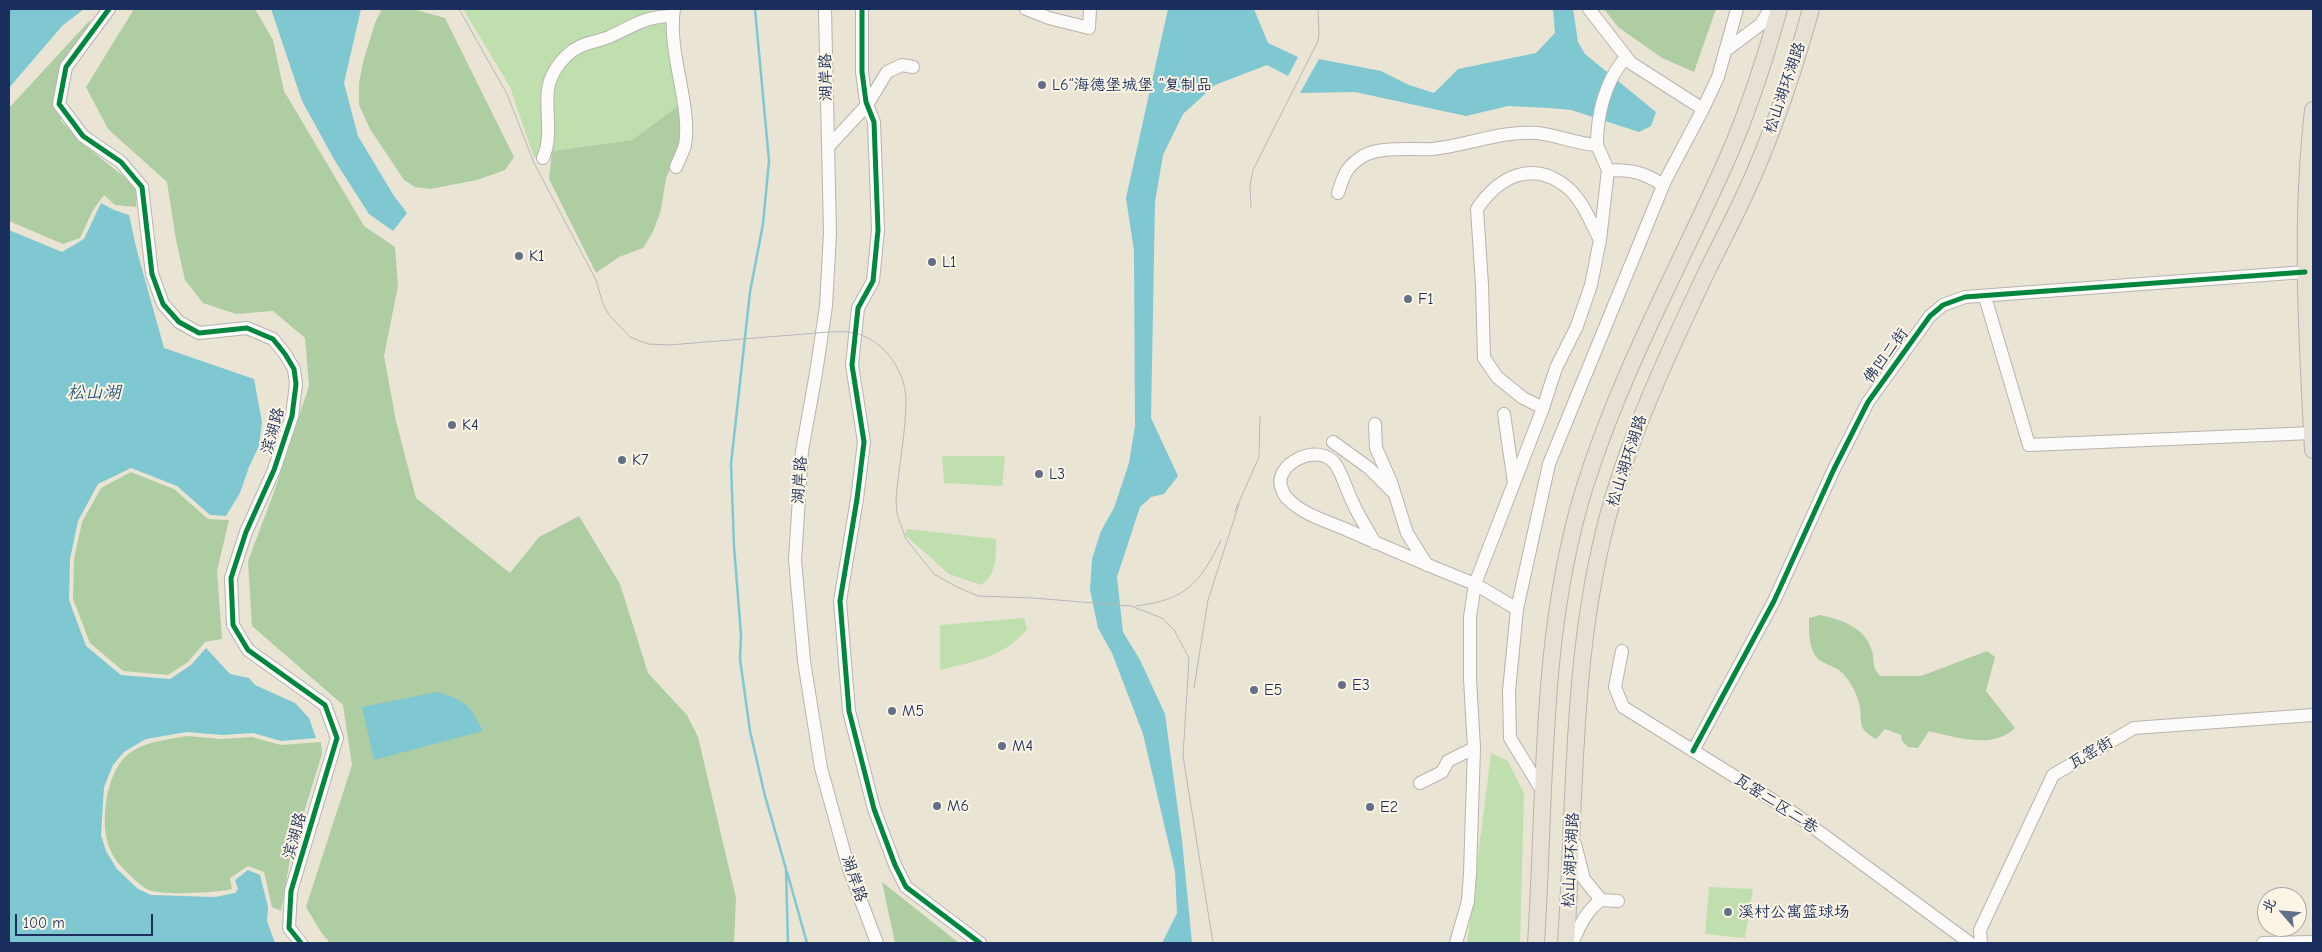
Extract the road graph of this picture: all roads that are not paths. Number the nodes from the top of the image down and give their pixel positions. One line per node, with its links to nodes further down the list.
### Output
1 (109, 9): 50 (street, 滨湖路)
2 (825, 9): 19 (street, 湖岸路)
3 (862, 9): 15 (street)
4 (1026, 9): 5 (street)
5 (1090, 9)
6 (1589, 9): 13 (street)
7 (1737, 9): 12 (street)
8 (1770, 9): 12 (street)
9 (1779, 9): 45 (main road, 松山湖环湖路)
10 (1811, 9): 46 (main road, 松山湖环湖路)
11 (673, 12): 20 (street); 21 (street)
12 (1725, 51): 16 (street)
13 (1626, 57): 16 (street); 18 (street)
14 (914, 67): 15 (street)
15 (867, 105): 19 (street); 52 (street)
16 (1704, 108): 23 (street)
17 (2313, 110): 26 (main road)
18 (1597, 145): 22 (street); 24 (street)
19 (828, 147): 51 (street, 湖岸路)
20 (542, 158)
21 (676, 167)
22 (1608, 170): 23 (street); 25 (street)
23 (1663, 185): 39 (street)
24 (1338, 193)
25 (1600, 240): 28 (street); 28 (street)
26 (2305, 272): 27 (street, 佛凹二街); 31 (main road)
27 (1985, 297): 31 (street); 43 (street, 佛凹二街)
28 (1543, 408): 34 (street)
29 (1504, 414): 34 (street)
30 (1374, 424): 35 (street)
31 (2312, 433): 33 (main road)
32 (1333, 442): 35 (street)
33 (2313, 450)
34 (1514, 485): 38 (street)
35 (1395, 495): 37 (street)
36 (1376, 543): 36 (street); 37 (street)
37 (1427, 565): 38 (street)
38 (1475, 584): 39 (street); 42 (street)
39 (1517, 610): 45 (street)
40 (1622, 651): 43 (street, 瓦窑二区二巷)
41 (2313, 715): 58 (street, 瓦窑街)
42 (1474, 748): 44 (street); 53 (street)
43 (1693, 751): 57 (street, 瓦窑二区二巷)
44 (1420, 783)
45 (1544, 792): 54 (main road, 松山湖环湖路)
46 (1573, 834): 47 (street); 55 (main road, 松山湖环湖路)
47 (1600, 900): 48 (street); 56 (street)
48 (1618, 901)
49 (2313, 942): 59 (street)
50 (301, 943)
51 (877, 943)
52 (980, 943)
53 (1456, 943)
54 (1536, 943)
55 (1566, 943)
56 (1572, 943)
57 (1970, 943)
58 (1981, 943)
59 (2262, 943)

